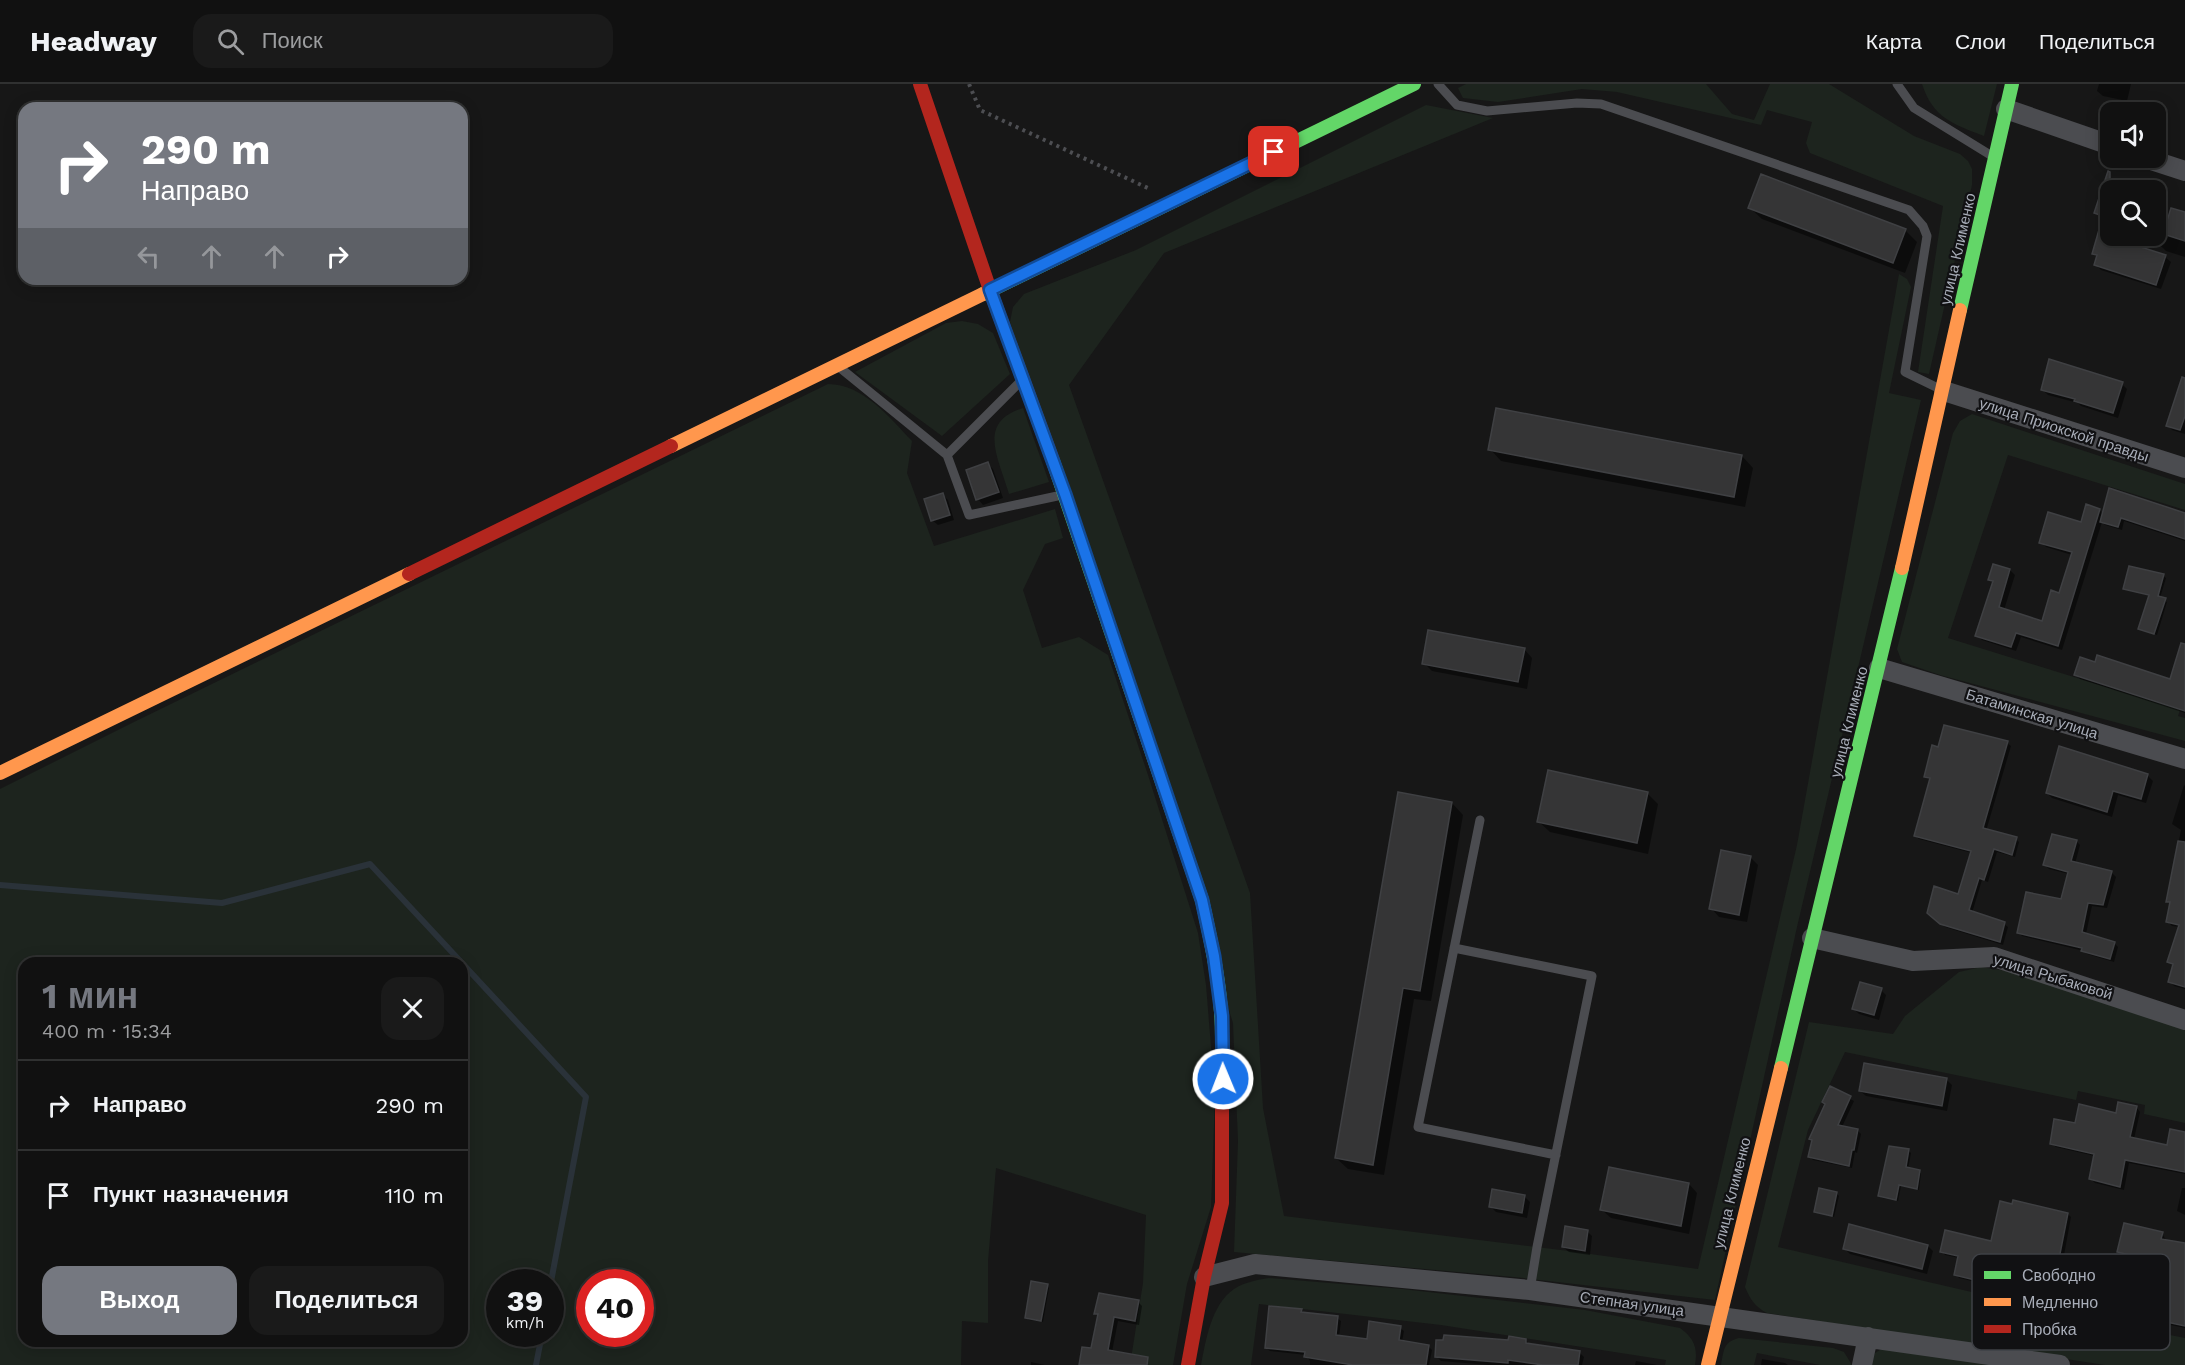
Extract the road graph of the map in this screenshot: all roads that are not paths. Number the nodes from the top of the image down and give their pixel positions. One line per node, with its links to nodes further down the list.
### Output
1 (920, 84): 11 (street)
2 (1414, 84): 11 (street)
3 (1438, 84): 14 (lane)
4 (1897, 84): 8 (lane)
5 (2012, 84): 6 (street, улица Клименко)
6 (2006, 109): 7 (street); 8 (street, улица Клименко)
7 (2100, 142)
8 (1995, 158): 14 (street, улица Клименко)
9 (2166, 165): 10 (street)
10 (2185, 171)
11 (990, 290): 12 (street); 13 (street)
12 (837, 365): 15 (lane); 20 (street)
13 (1022, 380): 15 (lane); 17 (street)
14 (1944, 391): 16 (street, улица Приокской правды); 18 (street, улица Клименко)
15 (947, 454): 17 (lane)
16 (2185, 468)
17 (1065, 494): 26 (street)
18 (1880, 668): 19 (street, Батаминская улица); 22 (street, улица Клименко)
19 (2185, 759)
20 (0, 773)
21 (1480, 820): 23 (lane)
22 (1812, 938): 24 (street, улица Рыбаковой); 28 (street, улица Клименко)
23 (1454, 948): 25 (lane); 25 (lane)
24 (2185, 1020)
25 (1556, 1155): 27 (lane)
26 (1204, 1277): 27 (street, Степная улица); 30 (street)
27 (1530, 1290): 28 (street, Степная улица)
28 (1719, 1316): 29 (street, Степная улица); 31 (street, улица Клименко)
29 (1868, 1337): 32 (street); 33 (street, Степная улица)
30 (1188, 1365)
31 (1708, 1365)
32 (1862, 1365)
33 (2060, 1365)

